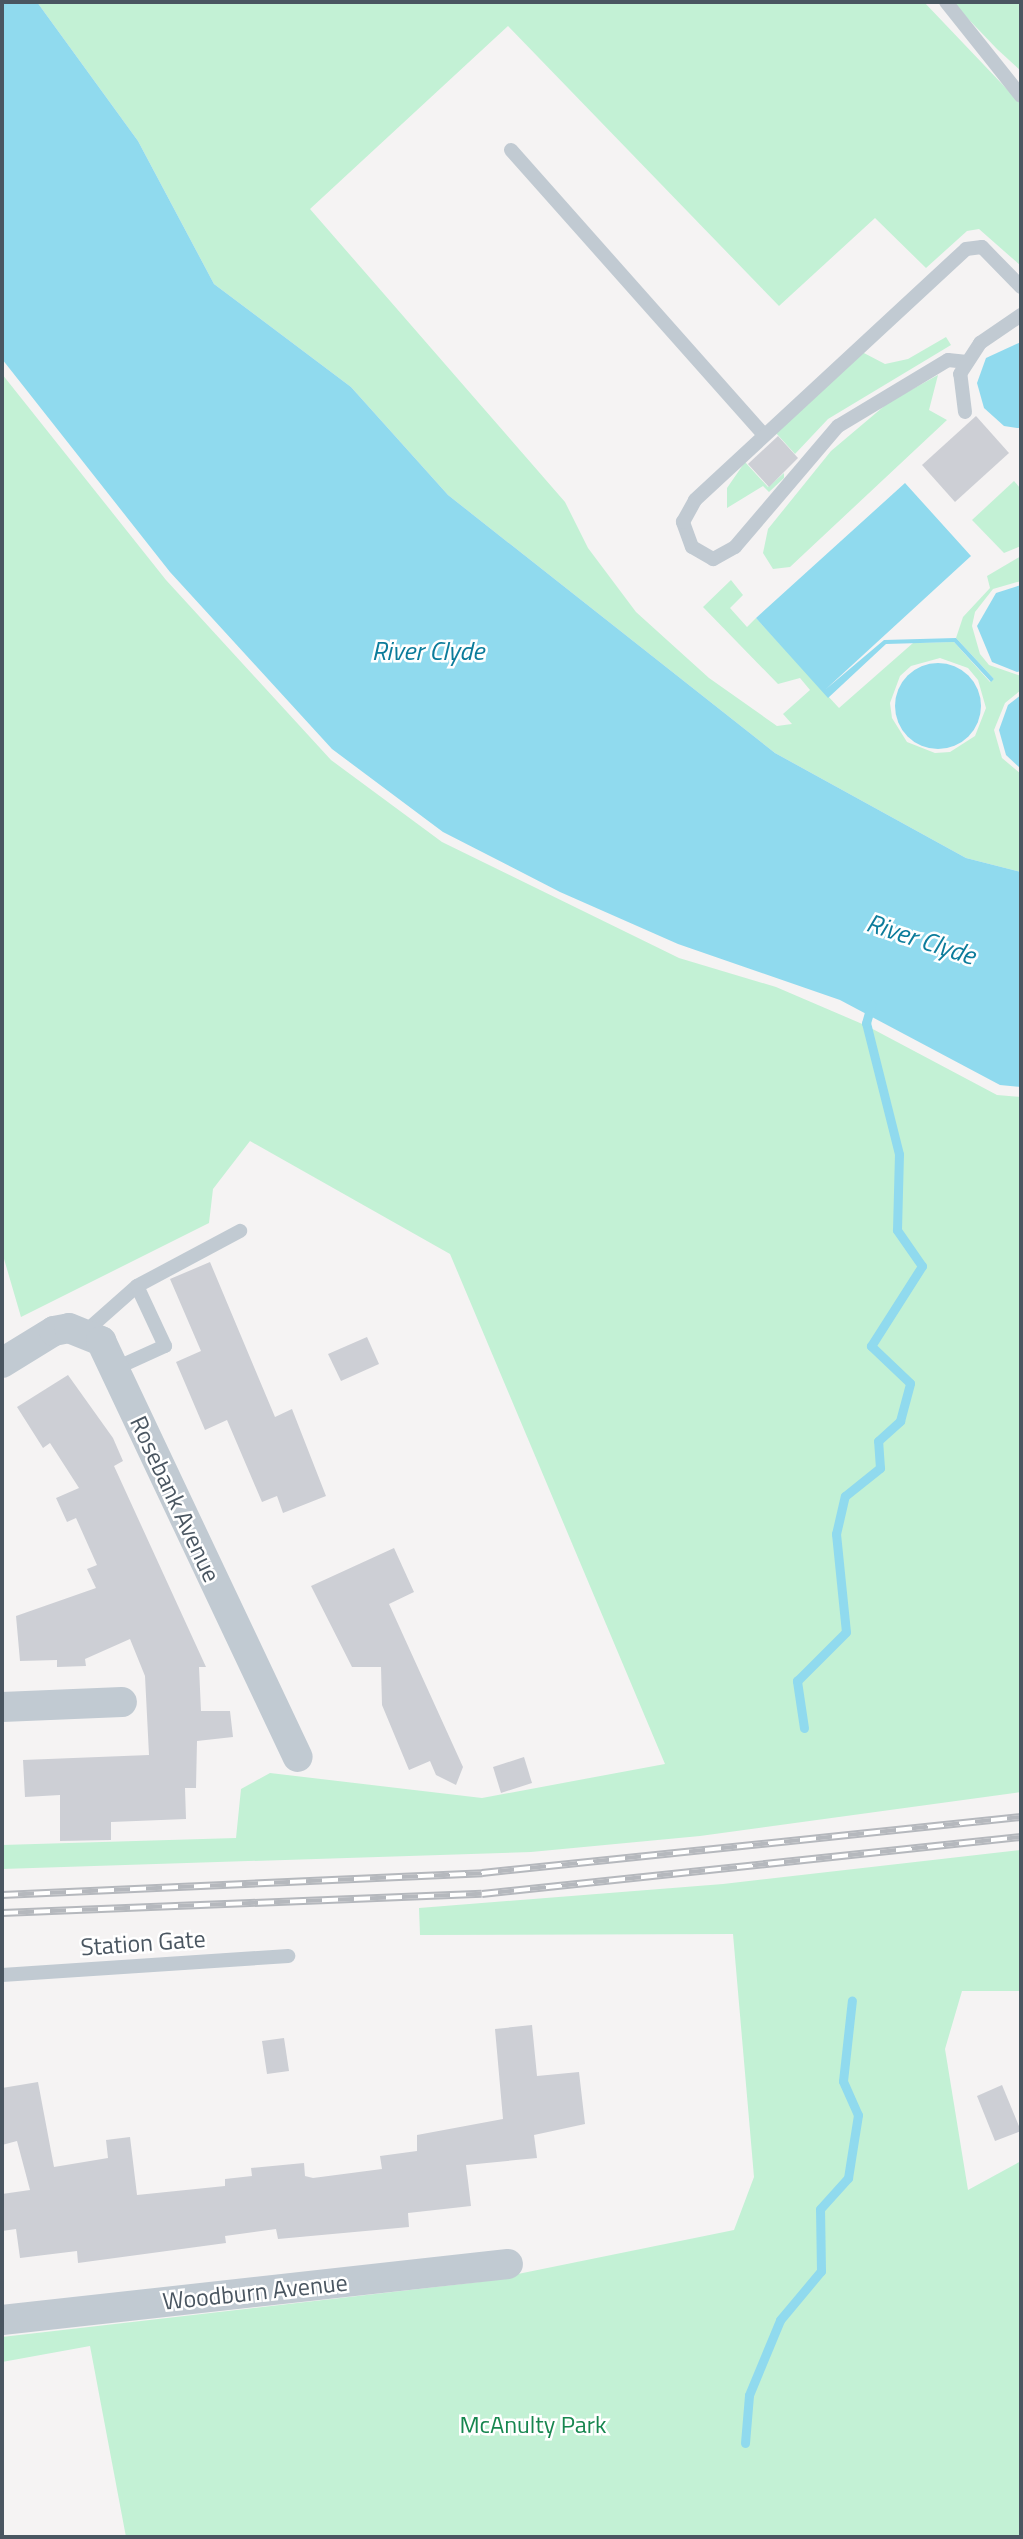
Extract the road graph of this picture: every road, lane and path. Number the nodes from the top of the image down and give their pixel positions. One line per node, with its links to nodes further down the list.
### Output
1 (946, 2): 2 (lane)
2 (1021, 96)
3 (511, 150): 8 (lane)
4 (1021, 287): 8 (lane)
5 (1021, 315): 6 (lane)
6 (967, 362): 7 (lane); 8 (lane)
7 (965, 412)
8 (764, 435)
9 (240, 1231): 10 (lane)
10 (137, 1286): 11 (lane); 13 (lane)
11 (85, 1332): 12 (street); 13 (street, Rosebank Avenue)
12 (2, 1363)
13 (114, 1369): 16 (street, Rosebank Avenue)
14 (122, 1702): 15 (street)
15 (2, 1707)
16 (299, 1757)
17 (288, 1956): 18 (lane, Station Gate)
18 (2, 1975)
19 (508, 2264): 20 (street, Woodburn Avenue)
20 (2, 2320)

